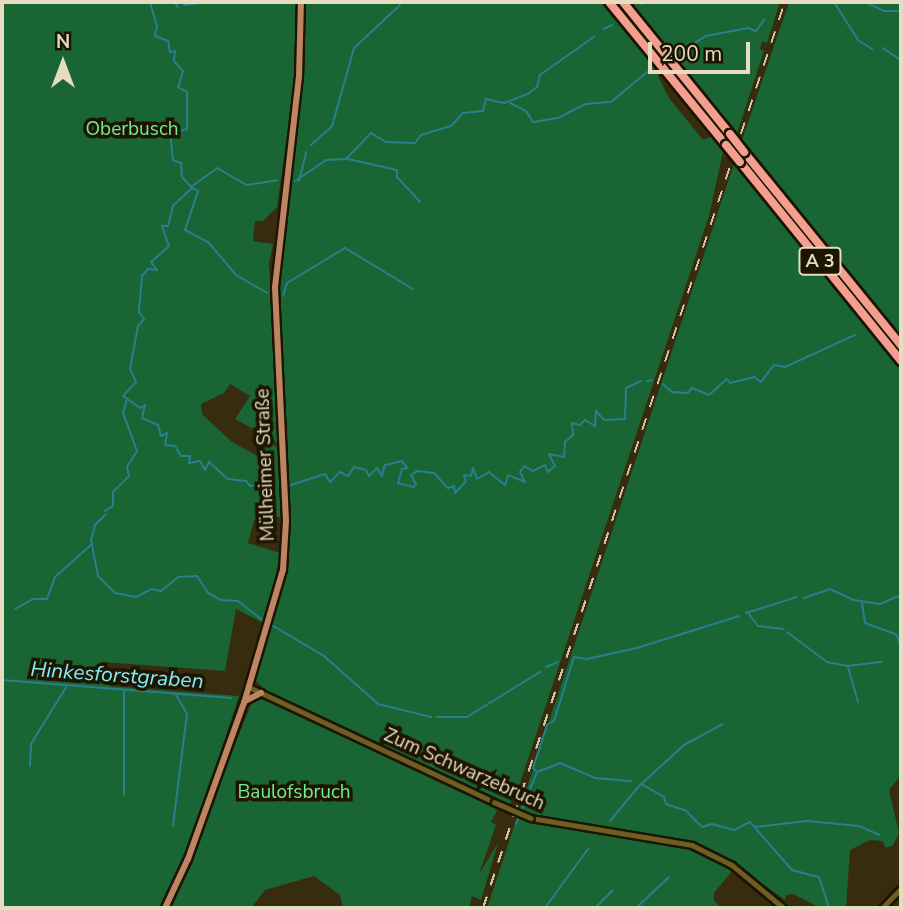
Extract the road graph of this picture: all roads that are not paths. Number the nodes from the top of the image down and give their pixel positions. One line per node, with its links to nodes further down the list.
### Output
1 (301, 2): 6 (main road, Mülheimer Straße)
2 (609, 2): 5 (highway, A 3, bridge)
3 (623, 2): 4 (highway, A 3, bridge)
4 (901, 345)
5 (901, 361)
6 (249, 687): 7 (street, Zum Schwarzebruch); 8 (main road, Mülheimer Straße)
7 (261, 693): 8 (main road); 11 (street, Zum Schwarzebruch, bridge)
8 (244, 703): 10 (main road, Mülheimer Straße)
9 (901, 888): 12 (street)
10 (165, 908)
11 (784, 908)
12 (882, 908)

